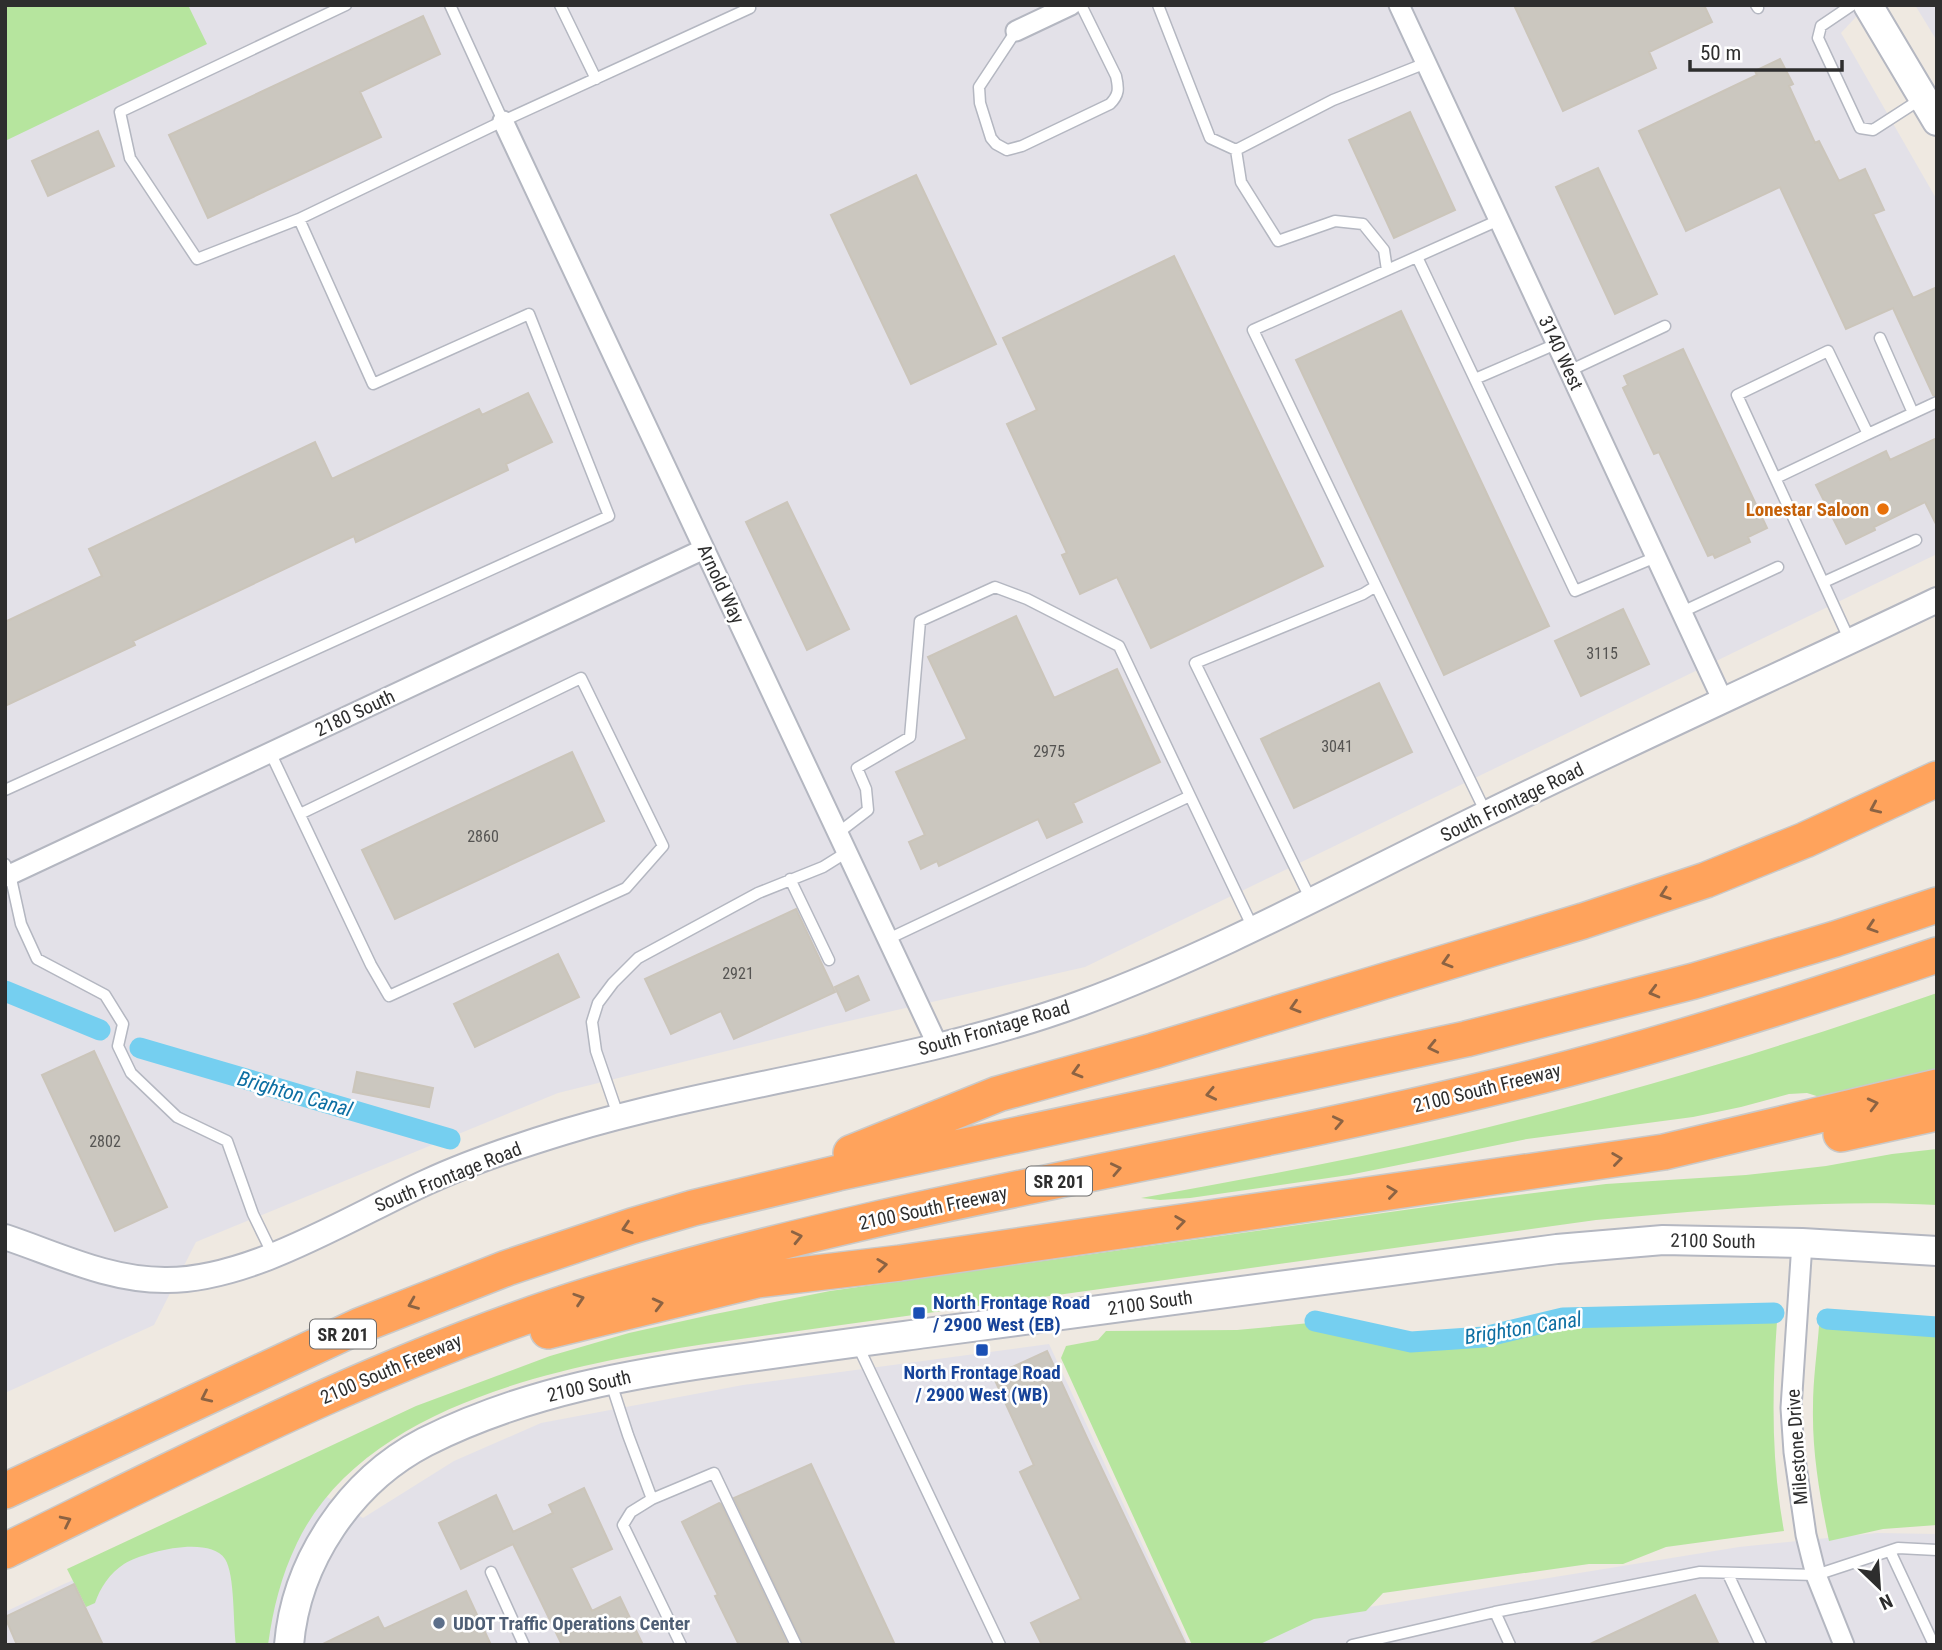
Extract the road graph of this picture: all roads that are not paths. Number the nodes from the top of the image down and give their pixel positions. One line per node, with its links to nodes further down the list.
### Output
1 (346, 5): 17 (lane)
2 (450, 5): 15 (lane)
3 (560, 5): 13 (lane)
4 (748, 5): 13 (lane)
5 (1071, 5): 11 (street)
6 (1081, 5): 11 (lane)
7 (1158, 5): 16 (lane)
8 (1399, 5): 12 (street, 3140 West)
9 (1852, 5): 14 (lane)
10 (1868, 5): 14 (main road)
11 (1016, 31)
12 (1426, 63): 16 (lane); 18 (street, 3140 West)
13 (596, 79): 15 (lane)
14 (1930, 110)
15 (503, 121): 17 (lane); 31 (street, Arnold Way)
16 (1236, 150): 20 (lane)
17 (299, 219): 42 (lane)
18 (1499, 220): 19 (lane); 23 (street, 3140 West)
19 (1417, 257): 20 (lane); 25 (lane)
20 (1387, 270): 35 (lane)
21 (1665, 326): 24 (lane)
22 (1880, 338): 27 (lane)
23 (1556, 344): 24 (street, 3140 West); 25 (lane)
24 (1569, 371): 32 (street, 3140 West)
25 (1475, 379): 32 (lane)
26 (1937, 402): 27 (lane)
27 (1913, 413): 28 (lane)
28 (1868, 434): 29 (lane); 29 (lane)
29 (1776, 478): 34 (lane)
30 (1916, 540): 34 (lane)
31 (704, 549): 40 (street, 2180 South); 46 (street, Arnold Way)
32 (1656, 557): 37 (street, 3140 West)
33 (1777, 567): 37 (lane)
34 (1824, 582): 38 (lane)
35 (1376, 586): 44 (lane); 50 (lane)
36 (1937, 600): 38 (street, South Frontage Road)
37 (1682, 612): 39 (street, 3140 West)
38 (1850, 641): 39 (street, South Frontage Road)
39 (1723, 701): 44 (street, South Frontage Road)
40 (270, 752): 45 (lane); 48 (street, 2180 South)
41 (1937, 779): 61 (highway, one-way to 61)
42 (5, 790)
43 (1190, 796): 46 (lane); 52 (lane); 53 (lane)
44 (1486, 813): 50 (street, South Frontage Road)
45 (300, 814): 45 (lane)
46 (838, 833): 47 (street, Arnold Way)
47 (847, 852): 49 (lane); 53 (street, Arnold Way)
48 (7, 872): 65 (lane)
49 (790, 879): 55 (lane); 59 (lane)
50 (1312, 900): 52 (street, South Frontage Road)
51 (1937, 905): 61 (highway, SR 201, one-way to 61)
52 (1253, 928): 56 (street, South Frontage Road)
53 (888, 939): 56 (street, Arnold Way)
54 (1937, 955): 68 (highway, 2100 South Freeway / SR 201, one-way to 54)
55 (829, 960)
56 (938, 1046): 59 (street, South Frontage Road)
57 (1937, 1087): 60 (highway, one-way to 57)
58 (1937, 1113): 60 (highway)
59 (619, 1116): 65 (street, South Frontage Road)
60 (1664, 1152): 68 (highway, one-way to 60)
61 (693, 1208): 69 (highway, SR 201, one-way to 69)
62 (5, 1237): 65 (street, South Frontage Road)
63 (1802, 1243): 64 (main road, 2100 South); 66 (main road, 2100 South); 76 (street, Milestone Drive)
64 (1929, 1250)
65 (273, 1255)
66 (856, 1342): 67 (main road, 2100 South); 82 (lane)
67 (609, 1379): 70 (lane); 78 (main road, 2100 South)
68 (199, 1456): 72 (highway, 2100 South Freeway / SR 201, one-way to 68)
69 (5, 1491)
70 (652, 1499): 80 (lane); 81 (lane)
71 (1937, 1550): 73 (lane)
72 (5, 1551)
73 (1890, 1551): 76 (lane); 87 (lane)
74 (491, 1572): 79 (lane)
75 (1728, 1574): 76 (lane); 77 (lane); 85 (lane)
76 (1816, 1575): 86 (street, Milestone Drive)
77 (1495, 1612): 83 (lane); 84 (lane)
78 (289, 1645)
79 (524, 1645)
80 (681, 1645)
81 (796, 1645)
82 (1000, 1645)
83 (1352, 1645)
84 (1510, 1645)
85 (1761, 1645)
86 (1844, 1645)
87 (1934, 1645)

